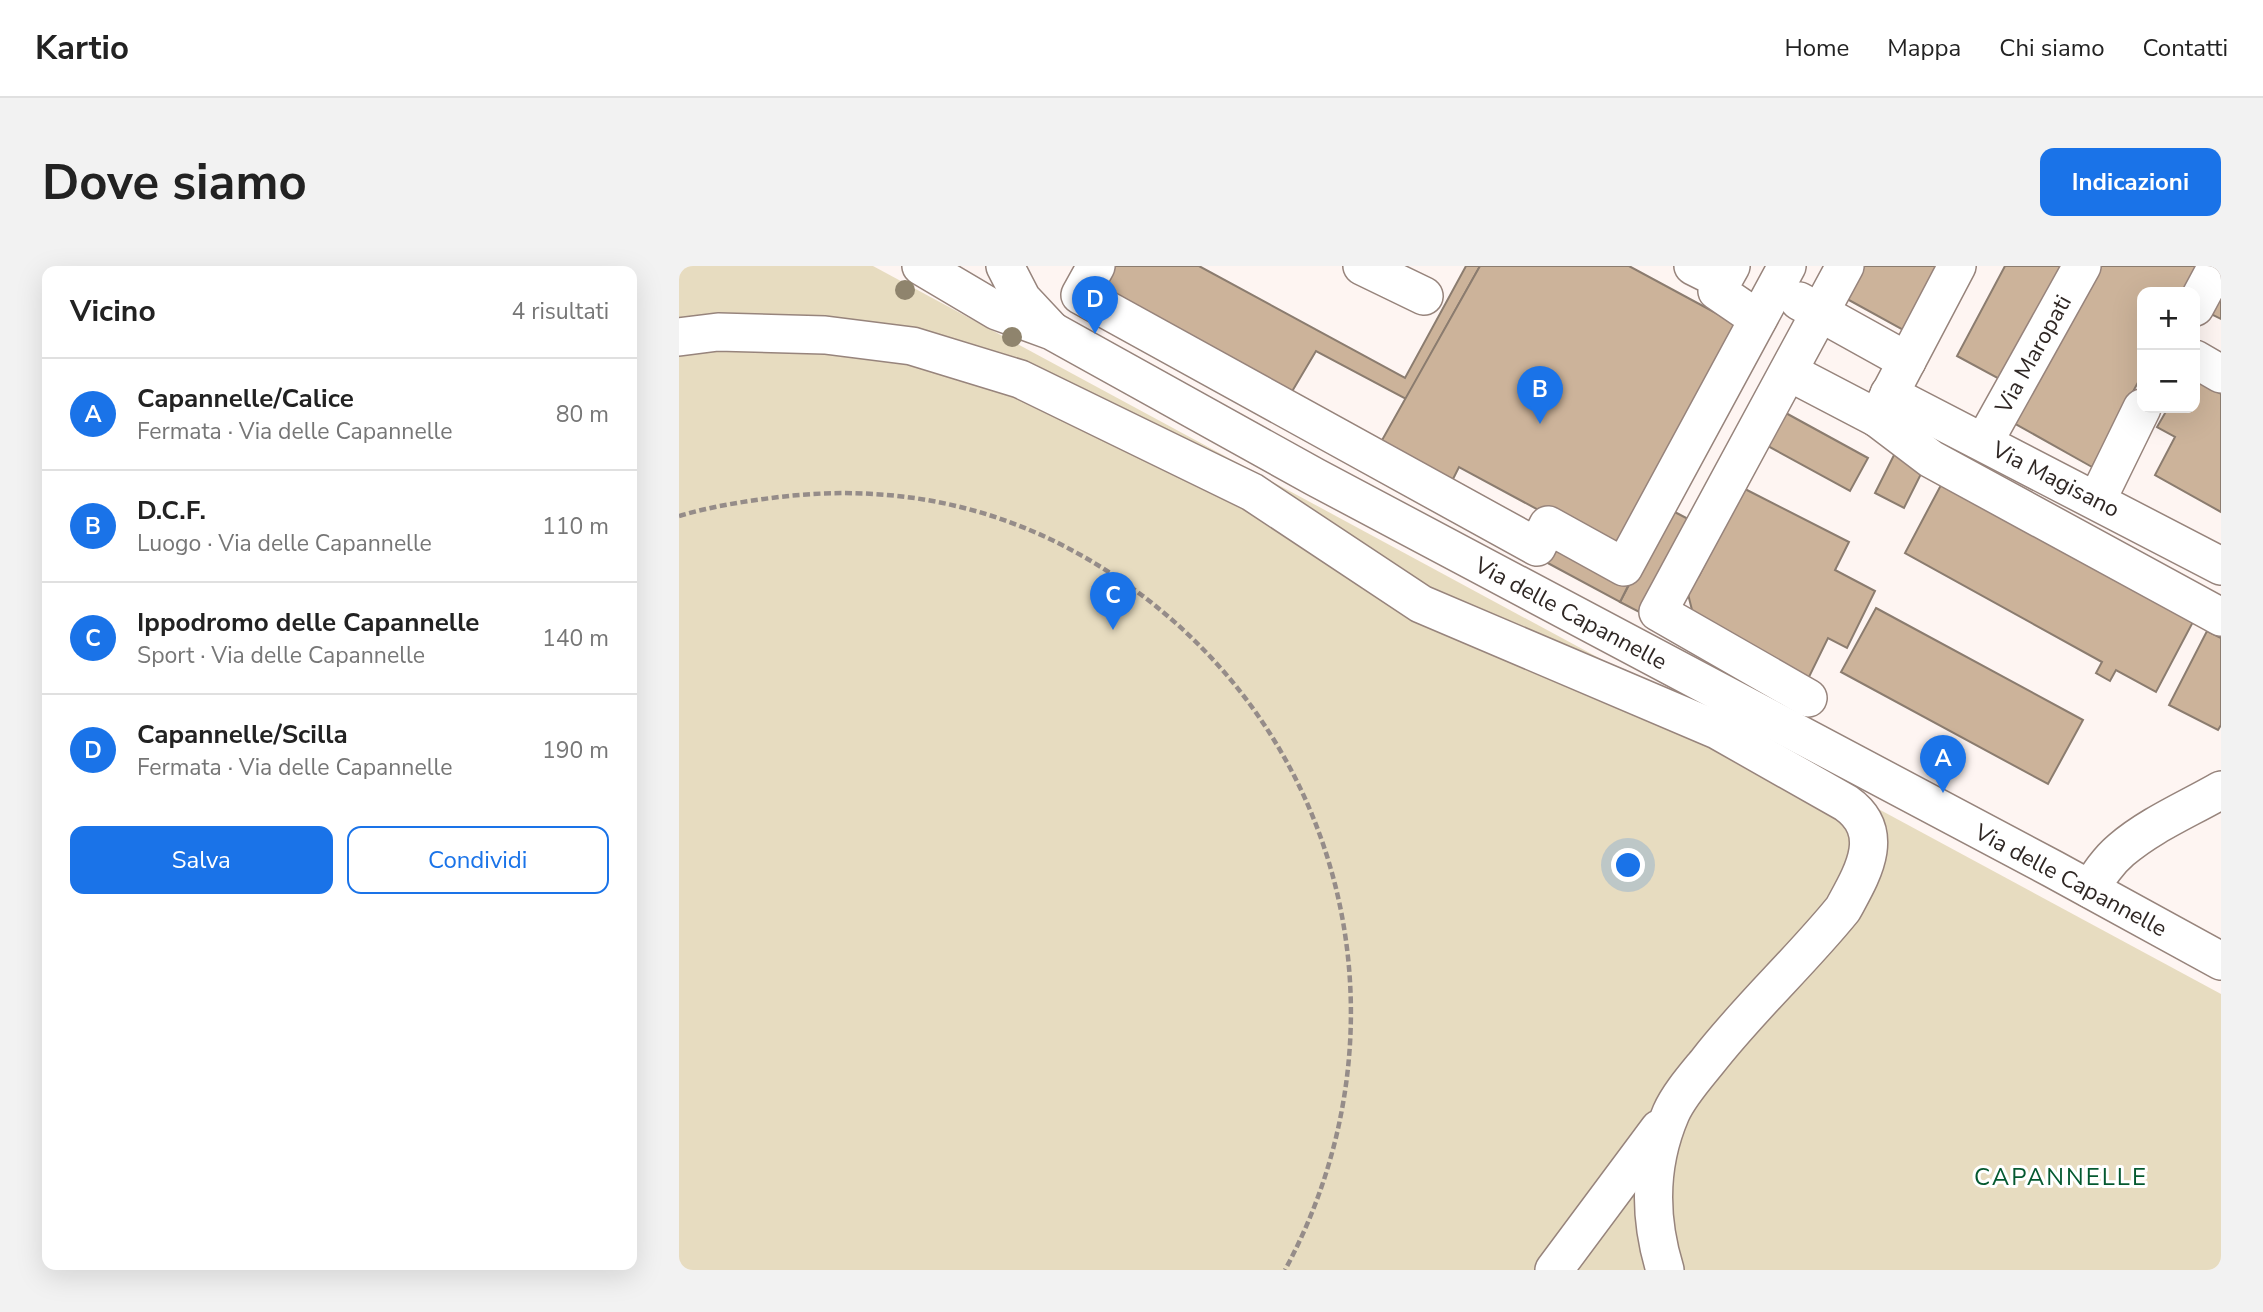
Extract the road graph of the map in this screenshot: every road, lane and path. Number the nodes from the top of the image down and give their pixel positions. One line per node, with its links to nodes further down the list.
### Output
1 (921, 266): 16 (street, Via delle Capannelle)
2 (1005, 266): 16 (street)
3 (1096, 266): 15 (street)
4 (1362, 266): 12 (street)
5 (1787, 266): 15 (street)
6 (1818, 266): 14 (street)
7 (1845, 266): 14 (street)
8 (1957, 266): 18 (street)
9 (2082, 266): 24 (street, Via Maropati)
10 (2217, 266): 13 (street)
11 (1716, 271): 15 (street)
12 (1424, 296)
13 (2200, 298)
14 (1820, 313): 18 (street); 20 (street)
15 (1758, 318)
16 (1052, 331): 31 (street, Via delle Capannelle)
17 (679, 337): 33 (street)
18 (1907, 361): 22 (street)
19 (2200, 362): 21 (street)
20 (1789, 372): 22 (street); 29 (street)
21 (2221, 373)
22 (1883, 406): 24 (street, Via Magisano); 28 (street)
23 (2140, 413): 25 (street)
24 (1984, 442): 25 (street, Via Magisano)
25 (2097, 500): 27 (street, Via Magisano)
26 (679, 516): 34 (path)
27 (2221, 566)
28 (2221, 617)
29 (1808, 698)
30 (2221, 790): 31 (street)
31 (2090, 889): 32 (street, Via delle Capannelle)
32 (2221, 961)
33 (1672, 1111): 35 (street); 36 (street)
34 (1285, 1270)
35 (1554, 1270)
36 (1665, 1270)

